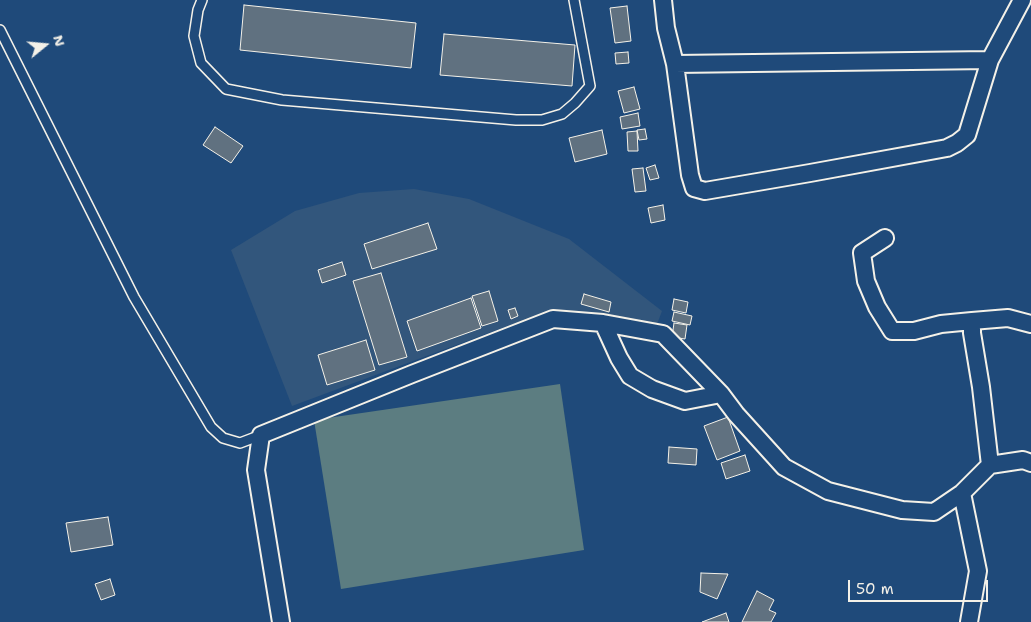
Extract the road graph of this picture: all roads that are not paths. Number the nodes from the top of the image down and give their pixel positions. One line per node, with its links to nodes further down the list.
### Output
1 (202, 0): 2 (lane)
2 (574, 0)
3 (663, 0): 7 (street)
4 (1022, 0): 6 (street)
5 (0, 30): 13 (lane)
6 (990, 60): 7 (street); 7 (street)
7 (675, 64)
8 (885, 238): 9 (street)
9 (972, 321): 11 (street); 15 (street)
10 (603, 323): 12 (street); 12 (street); 13 (street)
11 (1031, 324)
12 (721, 394): 16 (street)
13 (261, 436): 17 (street)
14 (1031, 463): 15 (street)
15 (990, 464): 16 (street)
16 (962, 493): 18 (street)
17 (281, 622)
18 (969, 622)

